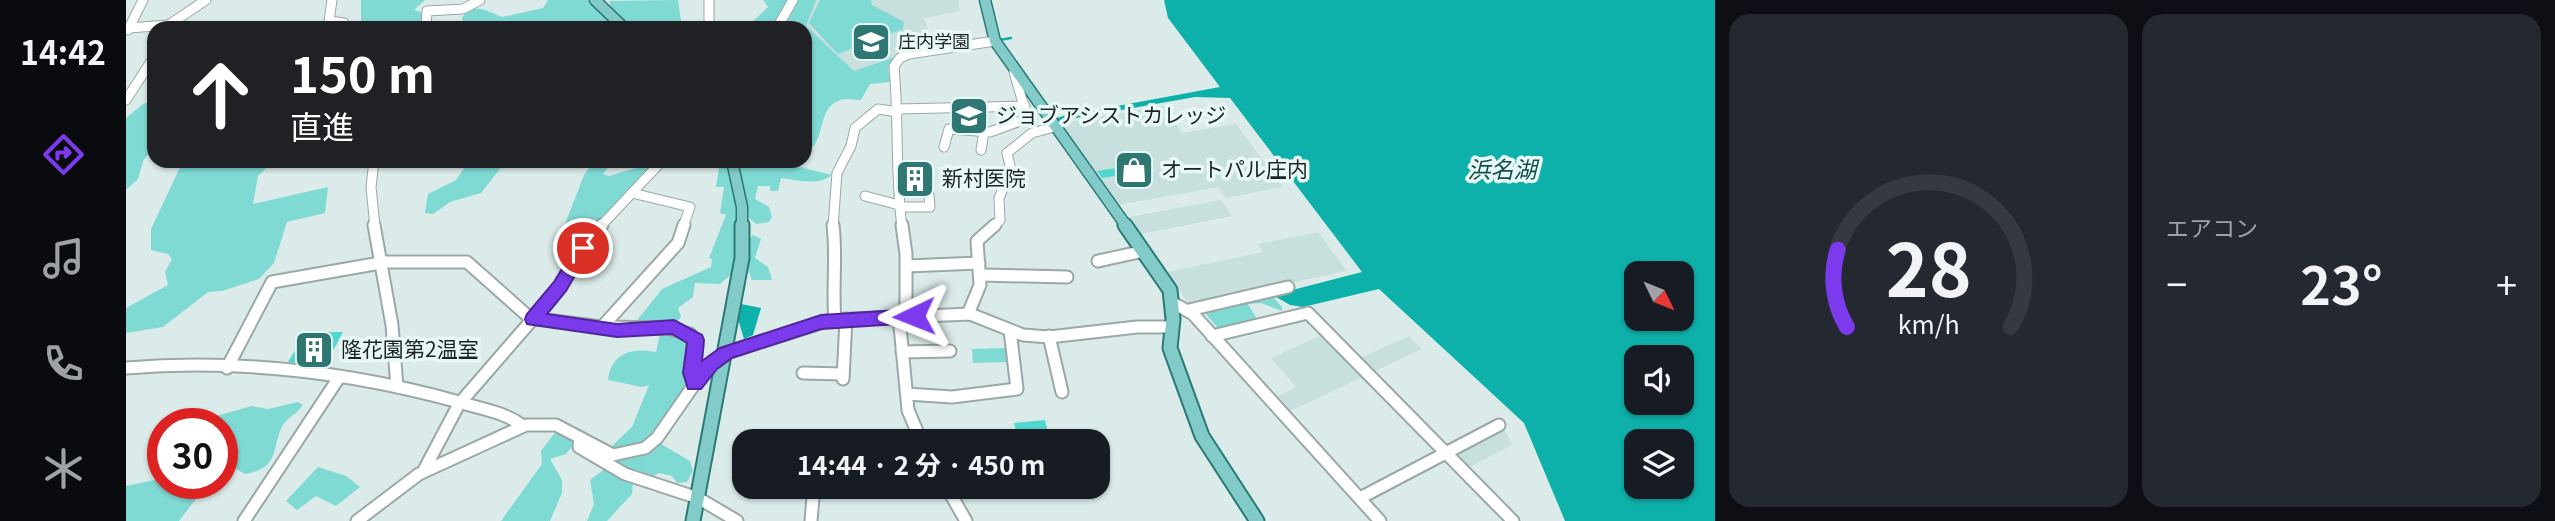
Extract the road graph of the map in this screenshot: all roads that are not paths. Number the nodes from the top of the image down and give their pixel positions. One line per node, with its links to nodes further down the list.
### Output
1 (143, 0): 15 (street)
2 (206, 0): 9 (street)
3 (332, 0): 10 (street)
4 (480, 0): 11 (street)
5 (594, 0): 12 (main road)
6 (709, 0): 13 (street)
7 (793, 0): 14 (street)
8 (985, 0): 16 (main road)
9 (174, 21)
10 (329, 21)
11 (426, 21)
12 (616, 21)
13 (709, 21)
14 (781, 21)
15 (131, 28)
16 (995, 41): 18 (main road); 21 (street)
17 (147, 68): 19 (street)
18 (1023, 85): 20 (street); 23 (main road)
19 (126, 100)
20 (1025, 106): 21 (street); 22 (street)
21 (898, 111): 34 (street); 47 (street)
22 (1023, 120): 24 (street); 25 (street)
23 (1058, 126): 25 (street); 35 (main road)
24 (984, 132): 26 (street); 27 (street)
25 (1032, 133): 39 (street)
26 (944, 147)
27 (981, 150)
28 (373, 168): 37 (street)
29 (655, 168): 31 (street)
30 (734, 168): 55 (main road)
31 (632, 193): 46 (street); 48 (street)
32 (929, 195): 34 (street)
33 (865, 196): 34 (street)
34 (899, 206): 38 (street)
35 (1144, 251): 36 (street); 42 (main road)
36 (1098, 261)
37 (382, 263): 46 (street); 57 (street); 61 (street)
38 (906, 265): 39 (street); 45 (street)
39 (980, 269): 40 (street); 44 (street)
40 (1067, 276)
41 (1288, 287): 43 (street)
42 (1173, 303): 43 (street); 49 (main road)
43 (1189, 310): 52 (street)
44 (968, 314): 45 (street); 50 (street)
45 (902, 316): 47 (street); 54 (street)
46 (533, 319): 48 (street); 64 (street)
47 (841, 319): 55 (street); 58 (street)
48 (603, 327): 60 (street)
49 (1172, 327): 51 (street); 81 (main road)
50 (1010, 330): 51 (street); 63 (street)
51 (1049, 336): 62 (street)
52 (1212, 337): 69 (street); 72 (street)
53 (950, 351): 54 (street)
54 (902, 352): 63 (street)
55 (726, 353): 60 (street); 71 (main road)
56 (126, 368): 57 (street)
57 (227, 368): 59 (street)
58 (803, 373)
59 (338, 379): 61 (street); 75 (street)
60 (695, 383): 68 (street)
61 (397, 387): 64 (street)
62 (1062, 393)
63 (907, 394): 67 (street)
64 (459, 404): 66 (street); 70 (street)
65 (1500, 425): 69 (street)
66 (523, 426): 68 (street); 70 (street)
67 (916, 429)
68 (580, 438): 71 (street)
69 (1446, 453): 72 (street); 83 (street)
70 (423, 472): 76 (street)
71 (699, 496): 77 (main road); 78 (street)
72 (1360, 498): 82 (street)
73 (813, 499): 79 (street)
74 (953, 499): 80 (street)
75 (244, 521)
76 (357, 521)
77 (693, 521)
78 (737, 521)
79 (811, 521)
80 (966, 521)
81 (1257, 521)
82 (1380, 521)
83 (1513, 521)

